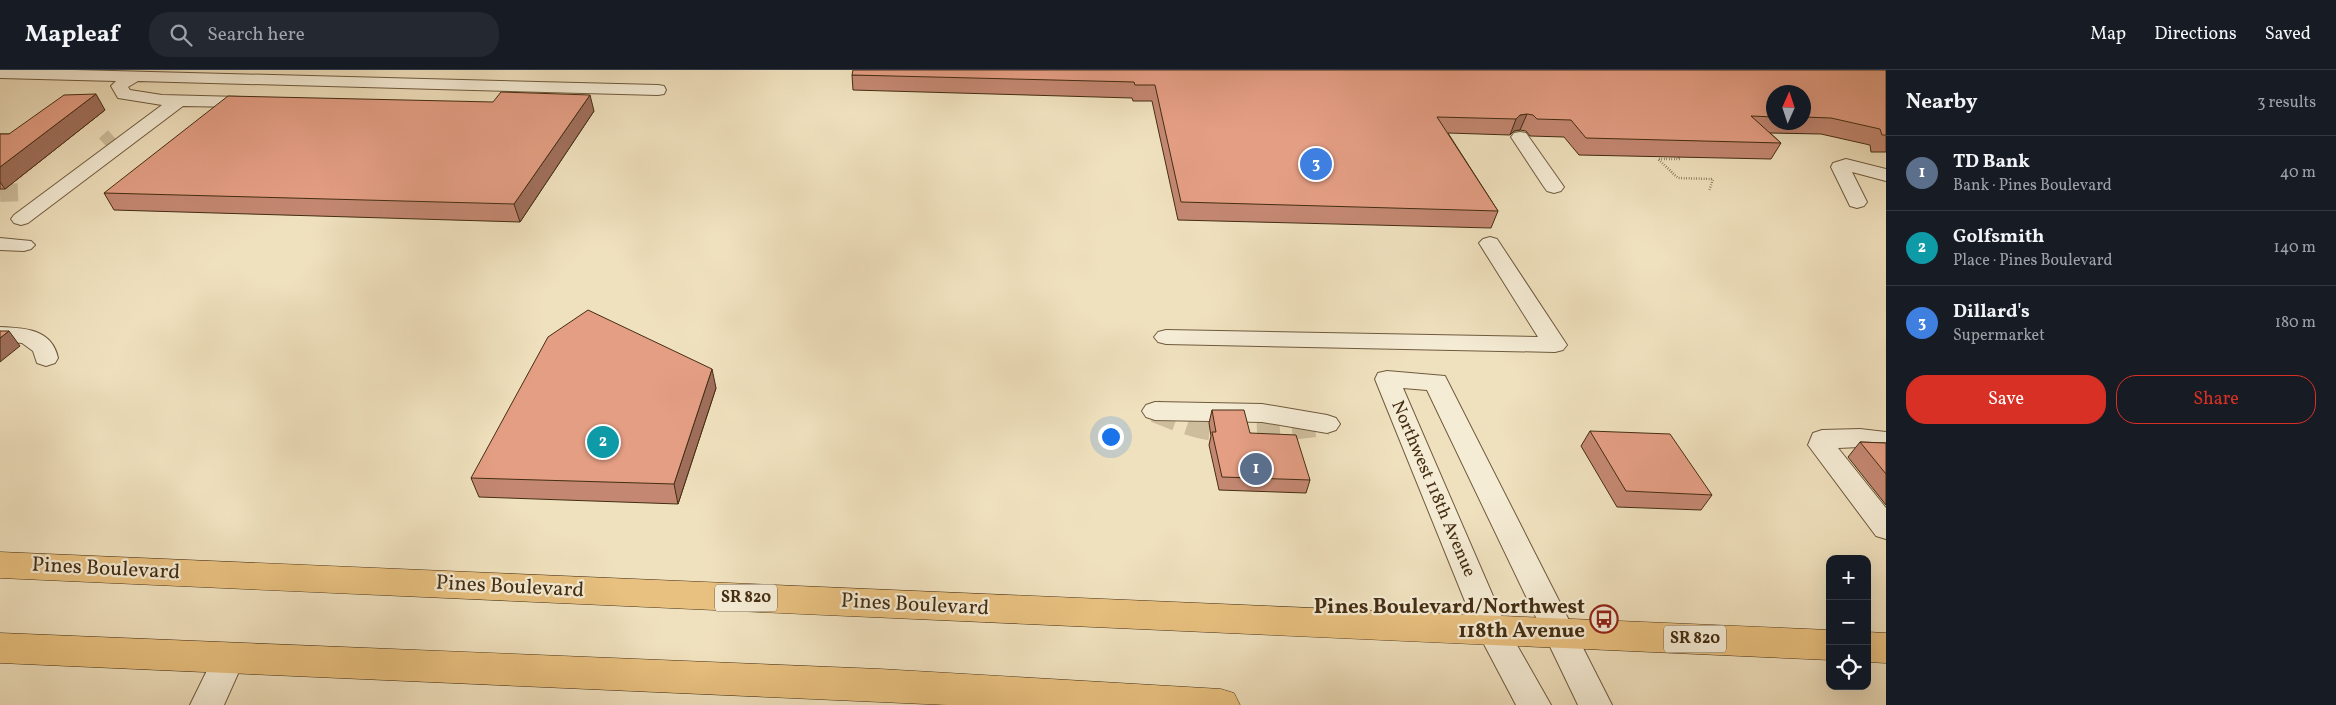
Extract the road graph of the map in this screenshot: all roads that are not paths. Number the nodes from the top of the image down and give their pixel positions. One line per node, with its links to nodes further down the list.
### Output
1 (0, 73): 2 (street)
2 (134, 76): 3 (street); 5 (street)
3 (373, 76): 4 (street)
4 (504, 84): 4 (street); 5 (street)
5 (180, 100): 10 (street)
6 (1520, 137): 8 (street)
7 (1886, 175): 11 (street)
8 (1554, 186)
9 (27, 192): 10 (street)
10 (57, 193): 12 (street)
11 (1857, 202)
12 (21, 219)
13 (1490, 243): 17 (street)
14 (0, 244): 15 (street)
15 (24, 245)
16 (0, 334): 18 (street)
17 (1166, 337)
18 (45, 356)
19 (1155, 411): 20 (street)
20 (1327, 424)
21 (1886, 441): 22 (street)
22 (1886, 528)
23 (0, 565): 24 (highway, Pines Boulevard / SR 820)
24 (1493, 631): 25 (highway, Pines Boulevard / SR 820); 25 (street, Northwest 118th Avenue); 34 (street, Northwest 118th Avenue)
25 (1559, 634): 26 (highway, Pines Boulevard / SR 820); 35 (street)
26 (1826, 645)
27 (1871, 647): 29 (highway)
28 (0, 648): 30 (highway)
29 (1886, 648)
30 (229, 658): 31 (highway); 32 (street)
31 (879, 695): 33 (highway)
32 (207, 705)
33 (1221, 705)
34 (1534, 705)
35 (1595, 705)

